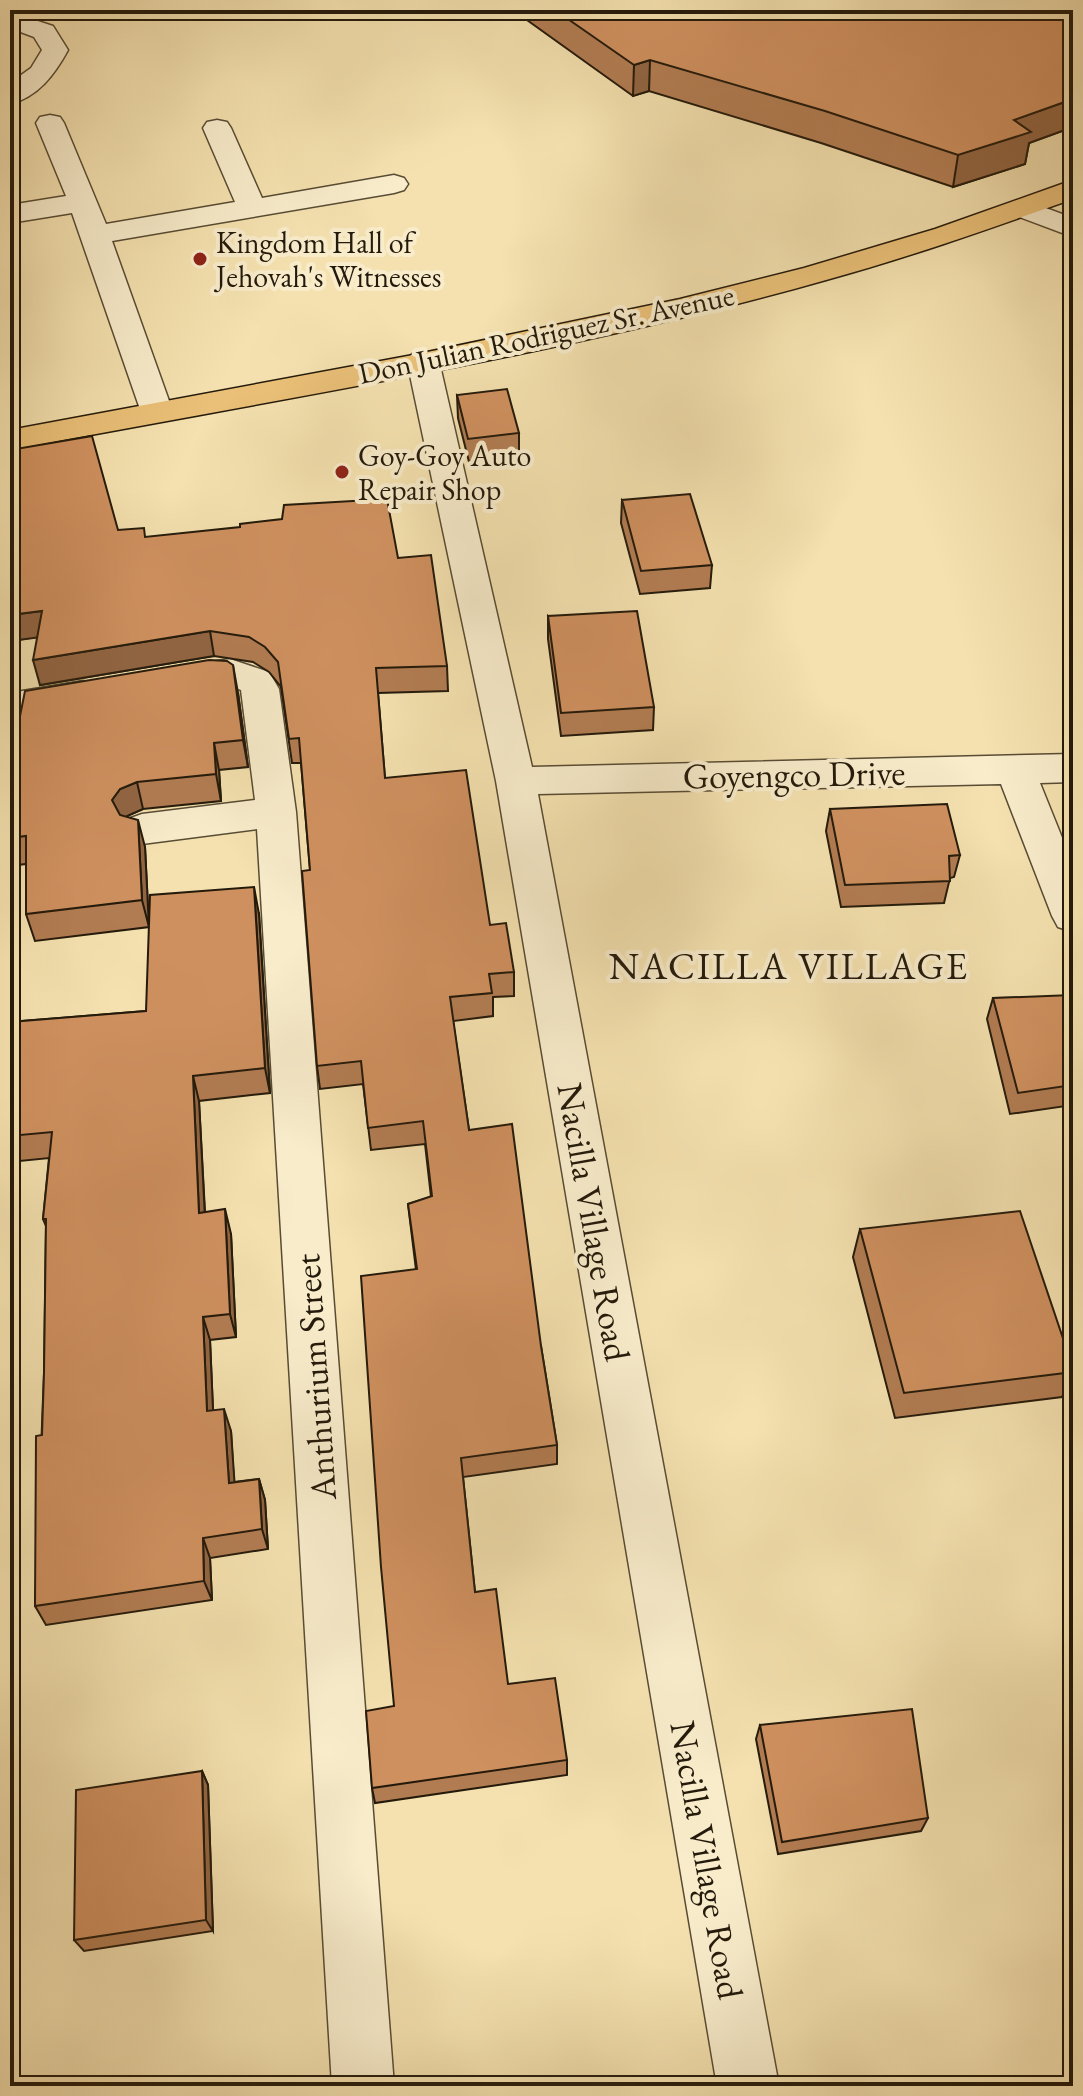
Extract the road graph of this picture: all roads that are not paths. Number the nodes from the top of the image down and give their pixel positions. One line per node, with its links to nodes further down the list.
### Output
1 (10, 20): 2 (street)
2 (10, 96)
3 (50, 123): 7 (street)
4 (217, 128): 8 (street)
5 (394, 184): 8 (street)
6 (1073, 189): 9 (main road, Don Julian Rodriguez Sr. Avenue)
7 (83, 202): 10 (street); 12 (street)
8 (252, 207): 12 (street)
9 (1024, 209): 11 (street); 13 (main road, Don Julian Rodriguez Sr. Avenue)
10 (10, 214)
11 (1073, 228)
12 (94, 235): 14 (street)
13 (423, 361): 14 (main road, Don Julian Rodriguez Sr. Avenue); 19 (street, Nacilla Village Road)
14 (157, 412): 15 (main road, Don Julian Rodriguez Sr. Avenue)
15 (10, 440)
16 (10, 706): 20 (street, Anthurium Street)
17 (1014, 768): 18 (street, Goyengco Drive); 19 (street, Goyengco Drive); 22 (street)
18 (1073, 768)
19 (516, 781): 24 (street, Nacilla Village Road)
20 (276, 812): 21 (street); 23 (street, Anthurium Street)
21 (142, 829)
22 (1073, 916)
23 (363, 2086)
24 (748, 2086)

